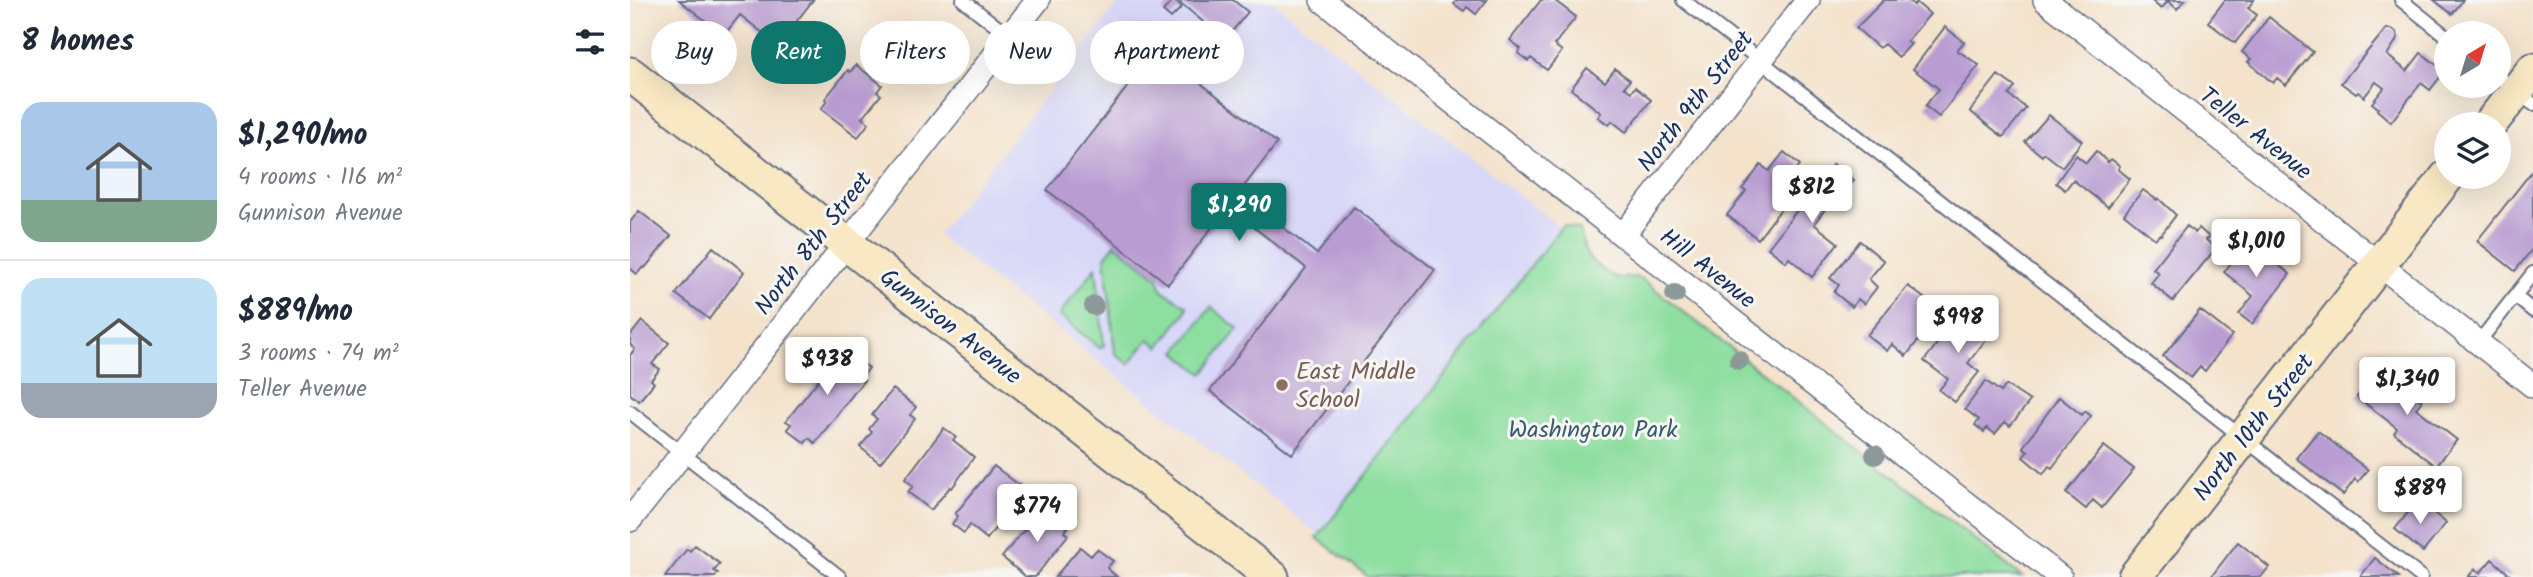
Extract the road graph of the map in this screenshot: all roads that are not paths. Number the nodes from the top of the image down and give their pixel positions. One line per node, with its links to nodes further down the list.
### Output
1 (963, 0): 8 (lane)
2 (1038, 0): 9 (street, North 8th Street)
3 (1322, 0): 17 (street, Hill Avenue)
4 (1683, 0): 11 (lane)
5 (1808, 0): 11 (street, North 9th Street)
6 (2045, 0): 19 (street, Teller Avenue)
7 (2401, 0): 10 (lane)
8 (990, 21)
9 (1022, 21)
10 (2434, 26)
11 (1760, 61): 17 (street, North 9th Street); 26 (lane)
12 (984, 70): 18 (street, North 8th Street)
13 (630, 75): 18 (street, Gunnison Avenue)
14 (2520, 85): 15 (street)
15 (2499, 112)
16 (2438, 189): 19 (street, North 10th Street)
17 (1623, 235): 31 (street, Hill Avenue)
18 (846, 244): 27 (street, North 8th Street); 30 (street, Gunnison Avenue)
19 (2379, 264): 23 (street, Teller Avenue); 26 (street, North 10th Street)
20 (2533, 273): 21 (lane)
21 (2515, 296): 22 (lane); 23 (lane)
22 (2533, 311)
23 (2478, 343): 24 (street, Teller Avenue)
24 (2533, 386)
25 (630, 412): 27 (lane)
26 (2244, 438): 32 (street, North 10th Street); 33 (lane)
27 (682, 453): 28 (street, North 8th Street); 29 (lane)
28 (630, 520)
29 (840, 577)
30 (1272, 577)
31 (2060, 577)
32 (2135, 577)
33 (2421, 577)

